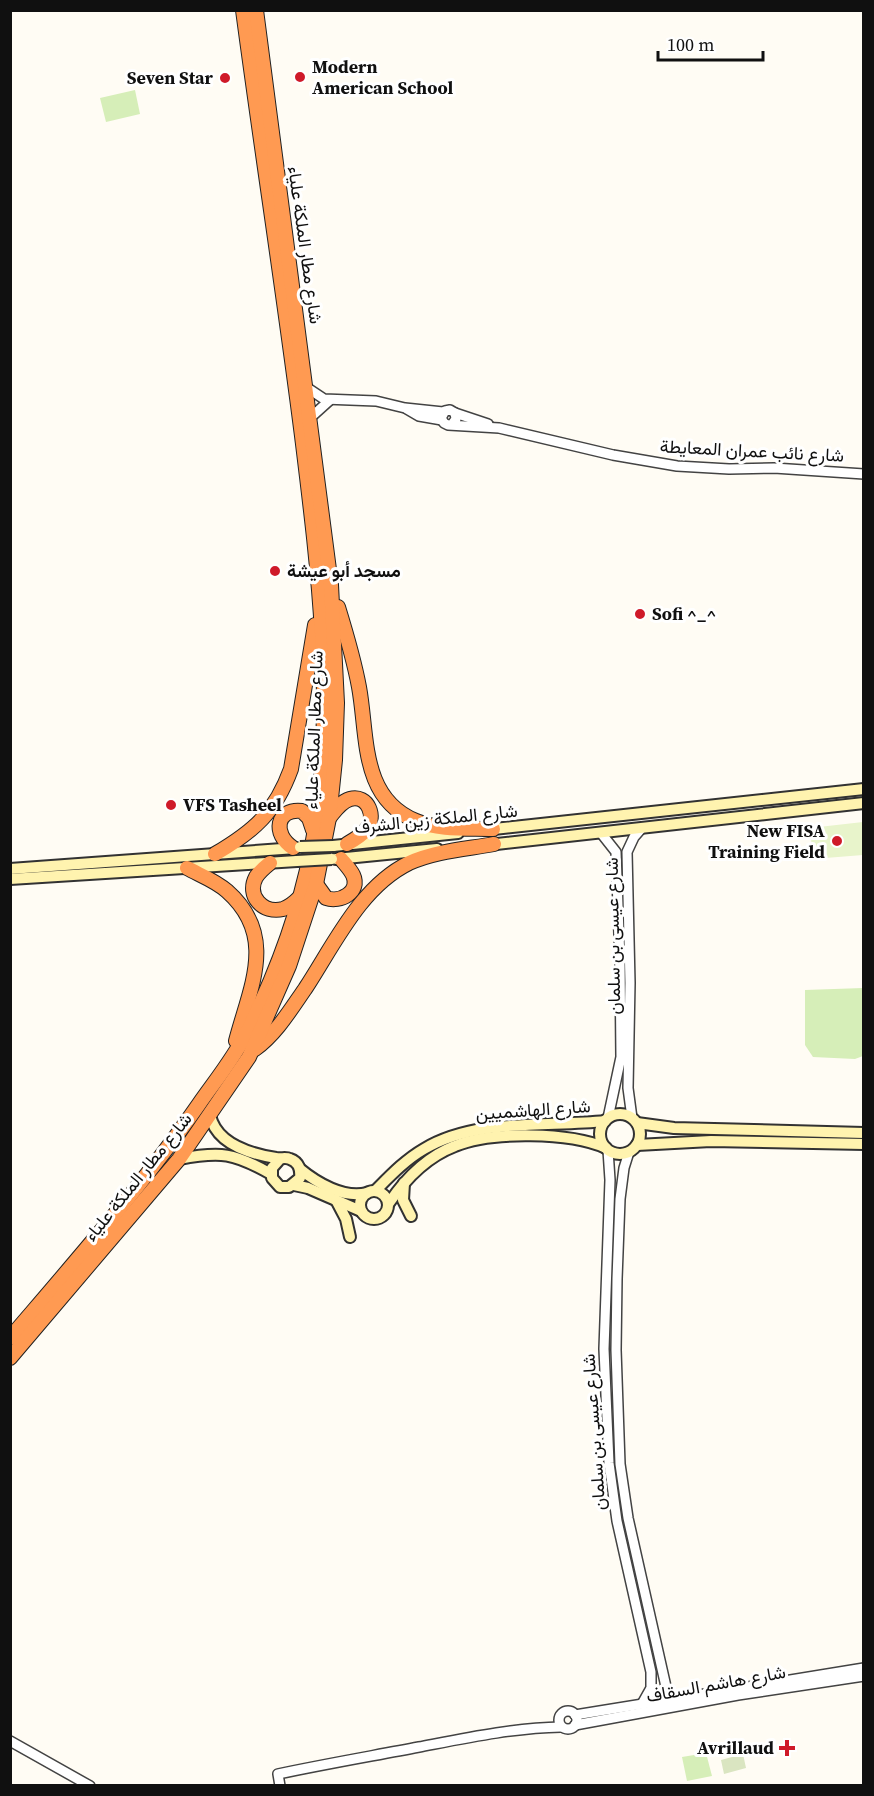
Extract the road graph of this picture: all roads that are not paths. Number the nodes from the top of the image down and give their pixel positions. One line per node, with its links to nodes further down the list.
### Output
1 (243, 10): 11 (highway, شارع مطار الملكة علياء)
2 (256, 10): 3 (highway, شارع مطار الملكة علياء)
3 (306, 387): 4 (street); 7 (highway, شارع مطار الملكة علياء)
4 (330, 399): 6 (street); 7 (street)
5 (455, 413): 6 (street); 8 (street); 9 (street, شارع نائب عمران المعايطة)
6 (442, 416): 8 (street)
7 (310, 418): 11 (highway, شارع مطار الملكة علياء)
8 (453, 423): 9 (street, شارع نائب عمران المعايطة)
9 (499, 428): 10 (street, شارع نائب عمران المعايطة)
10 (864, 474)
11 (325, 588): 14 (highway, شارع مطار الملكة علياء); 15 (highway); 18 (highway, شارع مطار الملكة علياء); 24 (highway)
12 (864, 789): 15 (main road, شارع الملكة زين الشرف)
13 (864, 803): 16 (main road, شارع الملكة زين الشرف)
14 (329, 818): 20 (highway); 30 (highway, شارع مطار الملكة علياء)
15 (494, 829): 20 (main road, شارع الملكة زين الشرف)
16 (641, 829): 17 (main road, شارع الملكة زين الشرف); 23 (street, شارع عيسى بن سلمان)
17 (601, 833): 19 (main road, شارع الملكة زين الشرف); 22 (street, شارع عيسى بن سلمان)
18 (314, 834): 21 (highway); 31 (highway, شارع مطار الملكة علياء)
19 (494, 844): 25 (main road, شارع الملكة زين الشرف); 32 (highway)
20 (340, 845): 21 (main road, شارع الملكة زين الشرف, bridge)
21 (297, 852): 24 (main road, شارع الملكة زين الشرف); 25 (main road, شارع الملكة زين الشرف, bridge); 26 (main road, شارع الملكة زين الشرف)
22 (616, 852): 23 (street); 35 (street, شارع عيسى بن سلمان)
23 (627, 852): 36 (street, شارع عيسى بن سلمان)
24 (215, 854): 28 (main road, شارع الملكة زين الشرف)
25 (336, 859): 30 (highway)
26 (270, 863): 27 (main road, شارع الملكة زين الشرف); 31 (highway)
27 (187, 868): 29 (main road, شارع الملكة زين الشرف); 33 (highway)
28 (10, 869)
29 (10, 879)
30 (316, 884): 32 (highway, شارع مطار الملكة علياء)
31 (299, 898): 33 (highway, شارع مطار الملكة علياء)
32 (251, 1052): 34 (highway, شارع مطار الملكة علياء)
33 (234, 1054): 53 (highway, شارع مطار الملكة علياء)
34 (210, 1115): 41 (highway, شارع مطار الملكة علياء); 42 (main road)
35 (607, 1119): 36 (main road); 40 (main road); 47 (main road, شارع الهاشميين)
36 (635, 1120): 37 (main road); 39 (main road)
37 (864, 1133)
38 (864, 1144): 39 (main road)
39 (633, 1148): 40 (main road); 56 (street, شارع عيسى بن سلمان)
40 (607, 1149): 45 (main road, شارع الهاشميين); 55 (street, شارع عيسى بن سلمان)
41 (179, 1159): 44 (main road); 54 (highway, شارع مطار الملكة علياء)
42 (280, 1159): 43 (main road); 44 (main road)
43 (300, 1169): 46 (main road); 47 (main road)
44 (271, 1174): 46 (main road)
45 (404, 1181): 49 (main road, شارع الهاشميين); 51 (main road)
46 (294, 1185): 48 (main road)
47 (371, 1192): 49 (main road); 50 (main road)
48 (336, 1200): 50 (main road); 52 (main road)
49 (389, 1203): 50 (main road)
50 (361, 1211)
51 (411, 1216)
52 (350, 1237)
53 (10, 1338)
54 (10, 1358)
55 (608, 1453): 56 (street); 60 (street, شارع عيسى بن سلمان)
56 (620, 1454): 59 (street, شارع عيسى بن سلمان)
57 (864, 1668): 59 (street, شارع هاشم السقاف)
58 (864, 1676): 61 (street, شارع هاشم السقاف)
59 (669, 1700): 60 (street, شارع هاشم السقاف)
60 (642, 1704): 61 (street, شارع هاشم السقاف)
61 (575, 1720): 62 (street); 62 (street)
62 (560, 1722): 65 (street)
63 (10, 1741): 64 (street)
64 (90, 1785)
65 (280, 1785)

